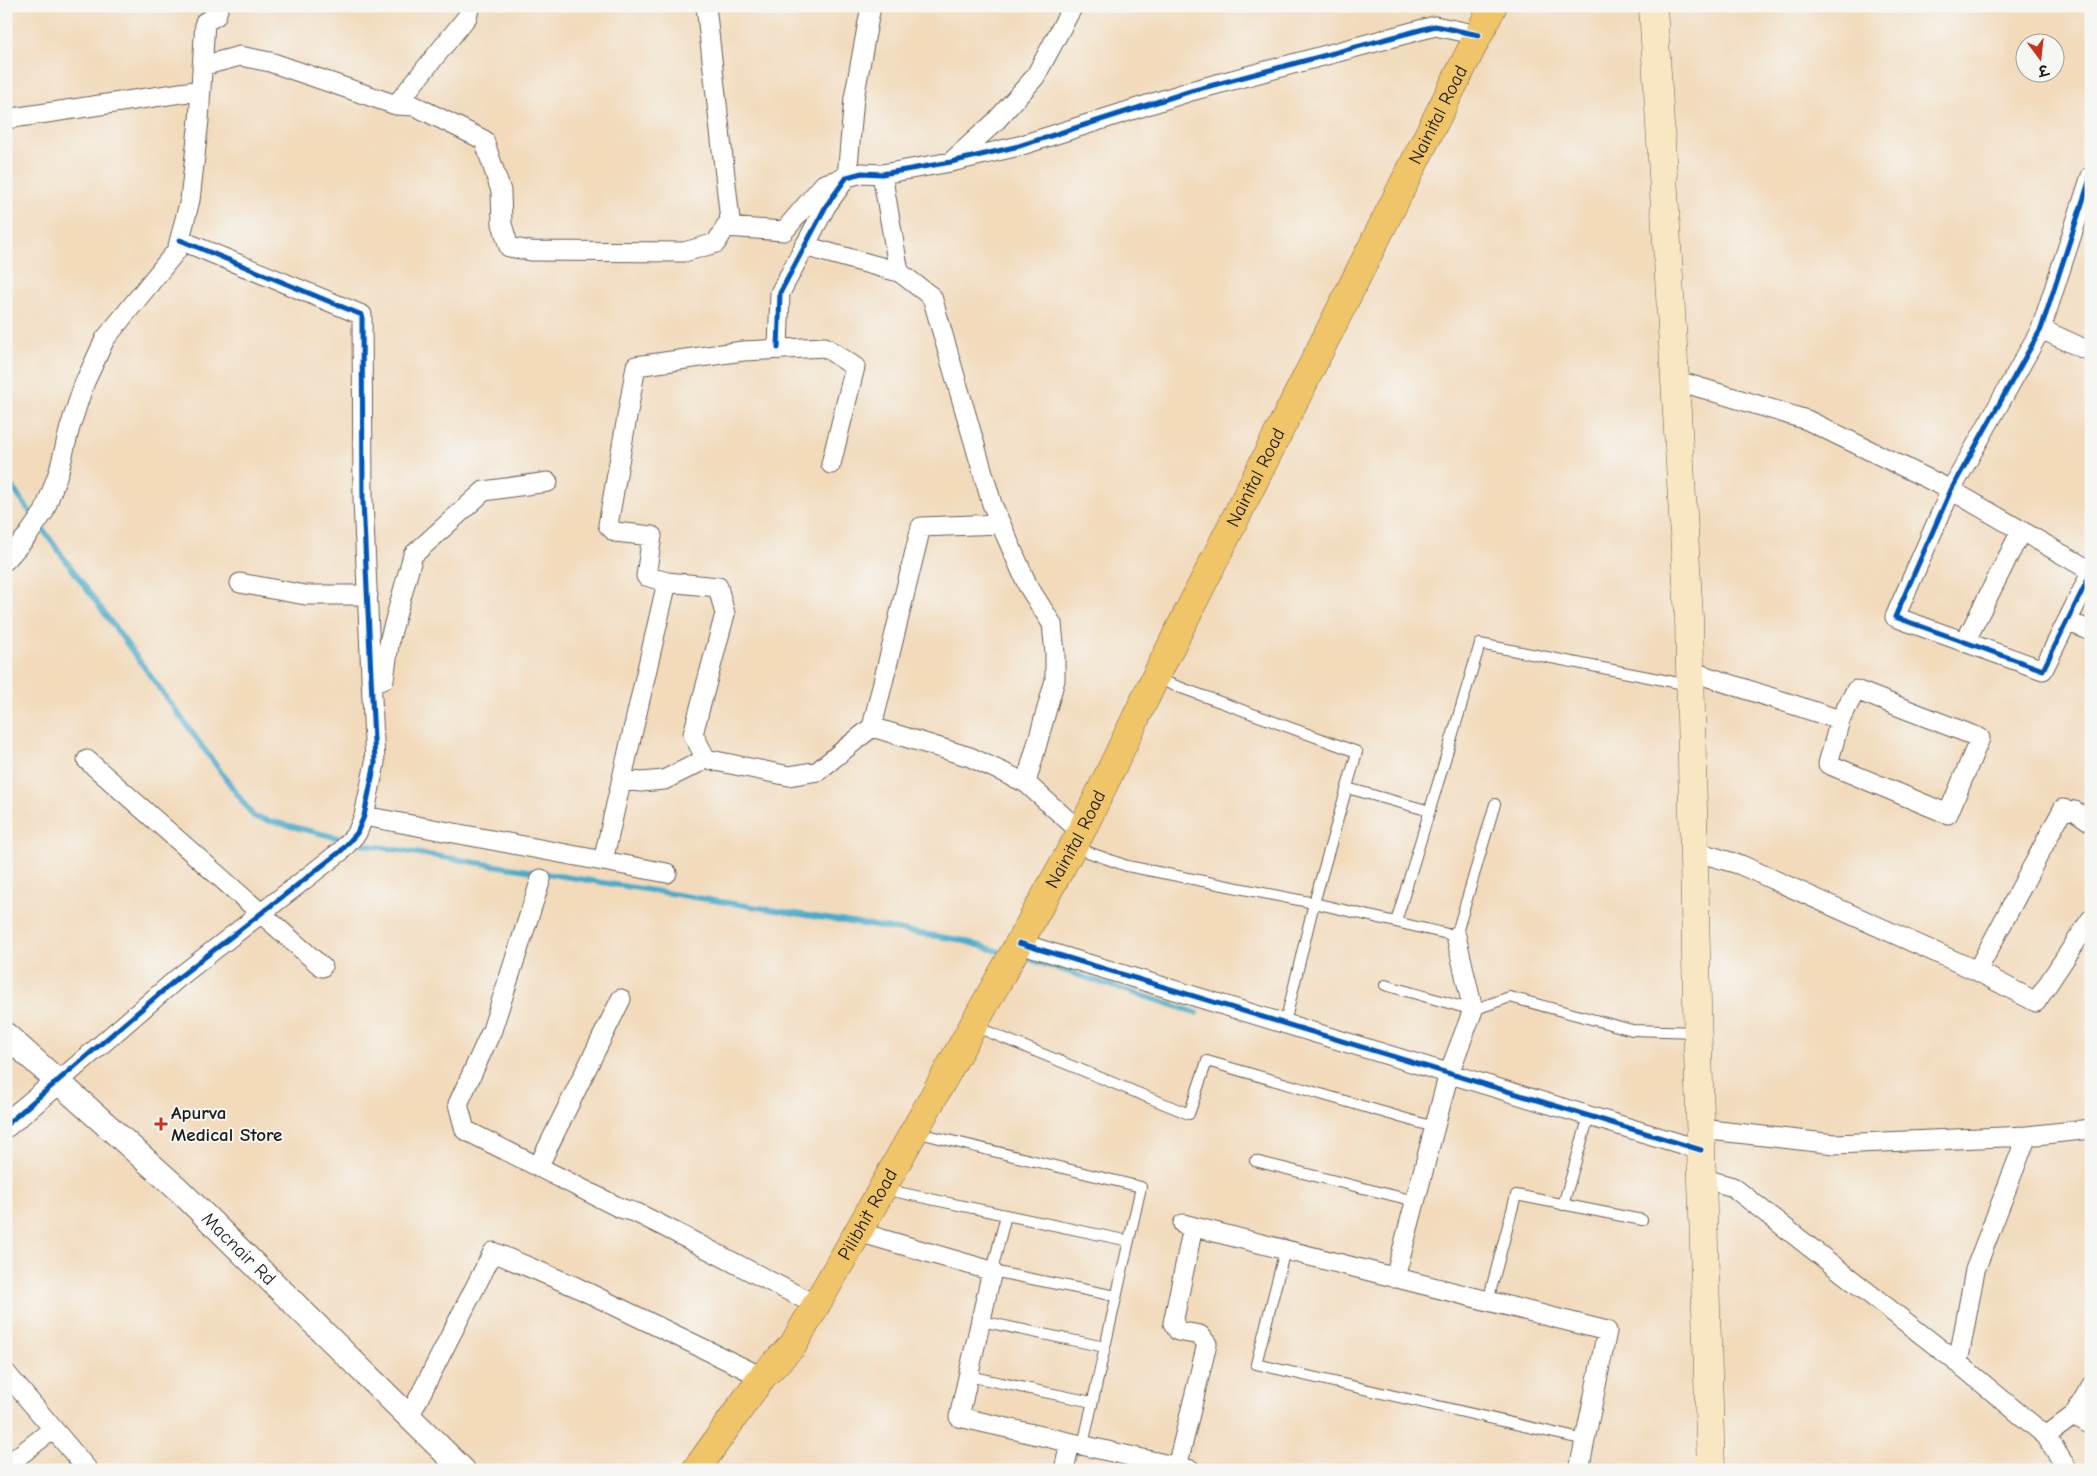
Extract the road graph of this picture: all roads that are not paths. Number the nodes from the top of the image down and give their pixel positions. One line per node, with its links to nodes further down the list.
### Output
1 (219, 6): 9 (street)
2 (470, 6): 11 (street)
3 (706, 6): 17 (street)
4 (871, 6): 16 (street)
5 (1493, 6): 8 (highway, Nainital Road)
6 (1653, 6): 24 (main road)
7 (1070, 7): 13 (street)
8 (1479, 35): 13 (street); 38 (highway, Nainital Road)
9 (202, 66): 10 (street); 11 (street)
10 (201, 90): 12 (street); 18 (street)
11 (396, 105): 17 (street)
12 (6, 119)
13 (951, 162): 14 (street)
14 (882, 174): 16 (street); 20 (street)
15 (2091, 176): 21 (street)
16 (847, 177): 17 (street); 19 (street)
17 (725, 228)
18 (180, 240): 30 (street); 34 (street)
19 (804, 246): 20 (street); 22 (street)
20 (899, 272): 28 (street)
21 (2042, 329): 23 (street); 27 (street)
22 (778, 348): 25 (street); 32 (street)
23 (2091, 352)
24 (1675, 384): 27 (street); 39 (main road)
25 (831, 464)
26 (548, 482): 40 (street)
27 (1951, 490): 29 (street); 37 (street)
28 (1000, 524): 42 (street); 46 (street)
29 (2021, 531): 31 (street); 37 (street)
30 (6, 560)
31 (2091, 572): 35 (street)
32 (667, 582): 43 (street); 45 (street)
33 (240, 583): 34 (street)
34 (368, 595): 40 (street)
35 (2067, 621): 36 (street); 37 (street)
36 (2091, 631)
37 (1965, 642)
38 (1154, 678): 47 (lane); 52 (highway, Nainital Road)
39 (1690, 678): 41 (street); 49 (lane); 53 (main road)
40 (372, 684): 51 (street)
41 (1840, 720): 41 (street)
42 (872, 728): 43 (street); 46 (street)
43 (706, 759): 45 (street)
44 (87, 760): 58 (street)
45 (622, 780): 54 (street)
46 (1026, 783): 52 (street)
47 (1347, 788): 49 (lane); 57 (lane)
48 (1495, 804): 61 (lane)
49 (1430, 811): 60 (lane)
50 (2091, 822): 64 (street)
51 (360, 824): 54 (street); 58 (street)
52 (1077, 839): 57 (lane); 62 (highway, Nainital Road)
53 (1694, 851): 64 (street); 70 (main road)
54 (603, 861): 55 (street)
55 (667, 873)
56 (541, 879): 82 (street)
57 (1314, 902): 60 (lane); 68 (lane)
58 (260, 914): 63 (street); 73 (street)
59 (2091, 919): 64 (street)
60 (1396, 922): 61 (lane)
61 (1456, 936): 67 (street)
62 (1015, 951): 68 (street); 69 (highway, Pilibhit Road)
63 (322, 967)
64 (1977, 971)
65 (1386, 985): 67 (lane)
66 (621, 999): 82 (street)
67 (1473, 1010): 70 (lane); 72 (street)
68 (1285, 1023): 72 (street)
69 (973, 1026): 76 (lane); 78 (highway, Pilibhit Road)
70 (1698, 1032): 80 (main road)
71 (6, 1035): 73 (street, Macnair Rd)
72 (1448, 1073): 74 (street); 76 (street)
73 (58, 1082): 75 (street); 106 (street, Macnair Rd)
74 (1589, 1116): 80 (street); 86 (lane)
75 (6, 1125)
76 (1434, 1127): 85 (street)
77 (2091, 1129): 79 (street)
78 (914, 1132): 84 (highway, Pilibhit Road); 90 (lane)
79 (2027, 1136): 80 (street); 99 (street)
80 (1701, 1140): 83 (main road)
81 (1255, 1160): 85 (lane)
82 (538, 1167): 96 (street)
83 (1702, 1178): 99 (street); 119 (main road)
84 (882, 1189): 87 (lane); 89 (highway, Pilibhit Road)
85 (1415, 1201): 93 (street)
86 (1563, 1205): 88 (lane); 95 (lane)
87 (1006, 1215): 90 (lane); 92 (lane)
88 (1642, 1220)
89 (858, 1232): 92 (street); 96 (highway, Pilibhit Road)
90 (1129, 1241): 94 (lane)
91 (1286, 1250): 93 (street); 110 (lane); 113 (street)
92 (992, 1271): 94 (lane); 97 (street)
93 (1395, 1278): 95 (street)
94 (1116, 1296): 98 (lane)
95 (1488, 1301): 110 (street)
96 (816, 1305): 102 (highway, Pilibhit Road)
97 (981, 1321): 98 (lane); 101 (street)
98 (1105, 1346): 104 (lane)
99 (1958, 1363): 109 (street)
100 (6, 1374): 108 (street)
101 (968, 1376): 104 (lane); 111 (street)
102 (762, 1377): 106 (street); 116 (highway, Pilibhit Road)
103 (2091, 1386): 105 (street)
104 (1092, 1402): 111 (lane)
105 (2074, 1415): 107 (street); 109 (street)
106 (409, 1417): 115 (street, Macnair Rd)
107 (2091, 1425)
108 (53, 1429): 112 (street); 114 (street)
109 (2046, 1436): 120 (street)
110 (1585, 1440): 118 (street)
111 (1077, 1444): 113 (street); 117 (street)
112 (6, 1466)
113 (1184, 1468)
114 (88, 1470)
115 (463, 1470)
116 (696, 1470)
117 (1064, 1470)
118 (1579, 1470)
119 (1711, 1470)
120 (2068, 1470)

